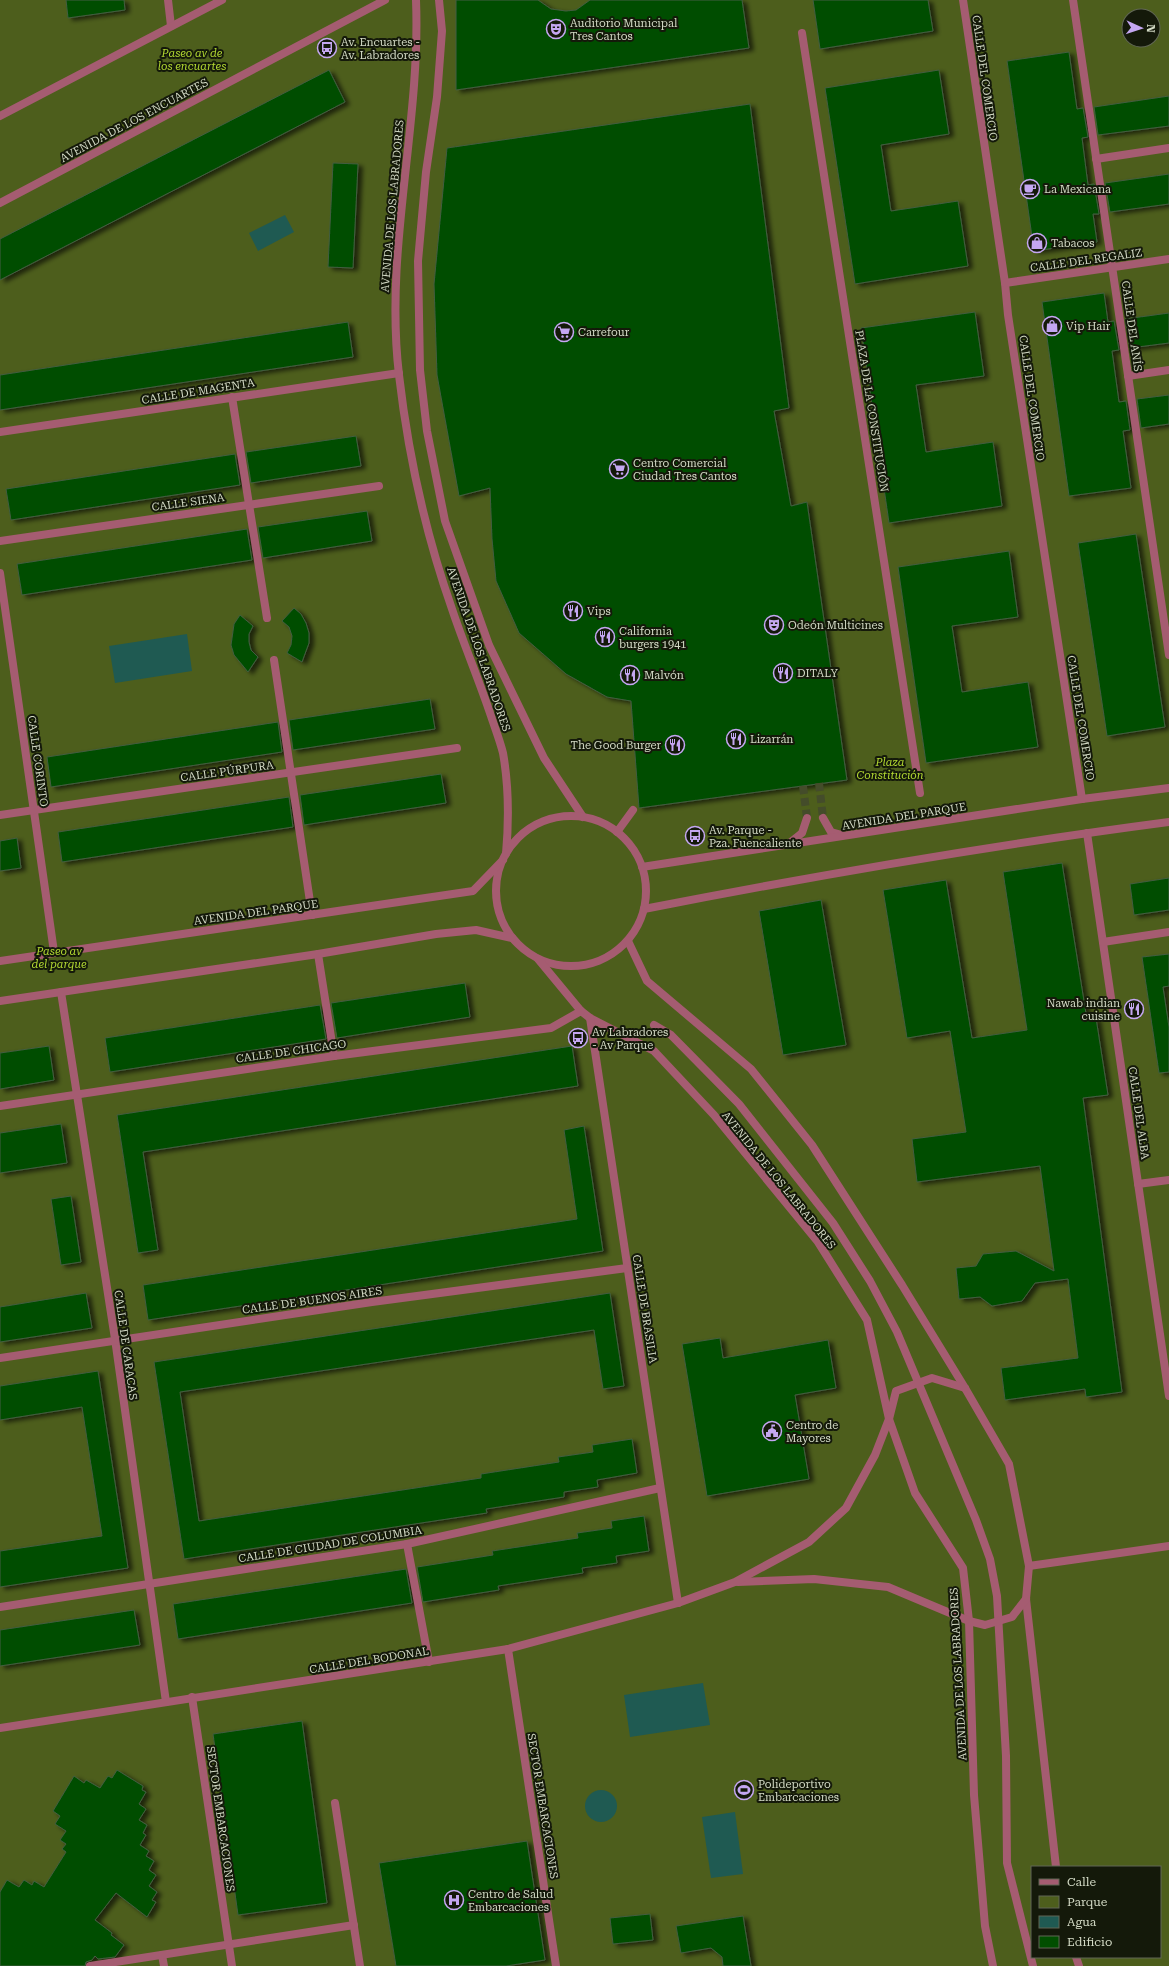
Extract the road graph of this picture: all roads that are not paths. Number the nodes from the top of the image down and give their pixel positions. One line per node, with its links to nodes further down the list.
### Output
1 (168, 0): 8 (street)
2 (222, 0): 8 (street)
3 (385, 0): 13 (street, AVENIDA DE LOS ENCUARTES)
4 (416, 0): 18 (street, AVENIDA DE LOS LABRADORES)
5 (440, 0): 38 (street, AVENIDA DE LOS LABRADORES)
6 (963, 0): 16 (street, CALLE DEL COMERCIO)
7 (1073, 0): 12 (street, CALLE DEL ANÍS)
8 (171, 26): 10 (street)
9 (802, 33): 33 (street, PLAZA DE LA CONSTITUCIÓN)
10 (0, 116)
11 (1169, 148): 12 (street)
12 (1096, 159): 15 (street, CALLE DEL ANÍS)
13 (0, 203)
14 (1169, 258): 15 (street, CALLE DEL REGALIZ)
15 (1112, 267): 16 (street, CALLE DEL REGALIZ); 19 (street, CALLE DEL ANÍS)
16 (1005, 283): 34 (street, CALLE DEL COMERCIO)
17 (1169, 370): 19 (street)
18 (399, 373): 20 (street, CALLE DE MAGENTA); 46 (street, AVENIDA DE LOS LABRADORES)
19 (1128, 376): 27 (street, CALLE DEL ANÍS)
20 (232, 397): 21 (street, CALLE DE MAGENTA); 23 (street)
21 (0, 432)
22 (379, 486): 23 (street, CALLE SIENA)
23 (249, 504): 24 (street, CALLE SIENA); 26 (street)
24 (0, 541)
25 (0, 573): 35 (street, CALLE CORINTO)
26 (267, 618)
27 (1168, 643): 28 (street, CALLE DEL ANÍS)
28 (1169, 655)
29 (274, 660): 31 (street)
30 (457, 748): 31 (street, CALLE PÚRPURA)
31 (291, 773): 35 (street, CALLE PÚRPURA); 49 (street)
32 (1169, 788): 34 (street, AVENIDA DEL PARQUE)
33 (920, 793)
34 (1082, 799): 44 (street, AVENIDA DEL PARQUE)
35 (34, 810): 37 (street, CALLE PÚRPURA); 54 (street, CALLE CORINTO)
36 (633, 810): 42 (street)
37 (0, 815)
38 (583, 817): 42 (street); 46 (street)
39 (807, 818): 45 (street)
40 (823, 818): 44 (street)
41 (1169, 822): 43 (street)
42 (617, 832): 47 (street)
43 (1087, 833): 48 (street); 53 (street, CALLE DEL ALBA)
44 (845, 836): 45 (street, AVENIDA DEL PARQUE)
45 (787, 845): 47 (street, AVENIDA DEL PARQUE)
46 (505, 857): 49 (street, AVENIDA DEL PARQUE); 51 (street)
47 (642, 867): 48 (street)
48 (644, 909): 52 (street)
49 (312, 915): 54 (street, AVENIDA DEL PARQUE)
50 (1169, 932): 53 (street)
51 (512, 938): 55 (street); 56 (street)
52 (628, 940): 56 (street); 72 (street)
53 (1103, 942): 67 (street, CALLE DEL ALBA)
54 (54, 952): 57 (street, AVENIDA DEL PARQUE)
55 (318, 954): 58 (street); 63 (street)
56 (538, 959): 60 (street, AVENIDA DE LOS LABRADORES)
57 (0, 961)
58 (61, 992): 59 (street); 64 (street, CALLE DE CARACAS)
59 (0, 1001)
60 (581, 1011): 61 (street, AVENIDA DE LOS LABRADORES); 63 (street, CALLE DE CHICAGO)
61 (590, 1018): 68 (street, CALLE DE BRASILIA); 74 (street, AVENIDA DE LOS LABRADORES)
62 (654, 1025): 71 (street)
63 (334, 1056): 64 (street, CALLE DE CHICAGO)
64 (77, 1094): 65 (street, CALLE DE CHICAGO); 69 (street, CALLE DE CARACAS)
65 (0, 1106)
66 (1169, 1180): 67 (street)
67 (1138, 1184): 73 (street, CALLE DEL ALBA)
68 (627, 1268): 69 (street, CALLE DE BUENOS AIRES); 75 (street, CALLE DE BRASILIA)
69 (115, 1339): 70 (street, CALLE DE BUENOS AIRES); 80 (street, CALLE DE CARACAS)
70 (0, 1358)
71 (919, 1382): 72 (street); 74 (street, CALLE DEL BODONAL); 85 (street)
72 (965, 1388): 78 (street)
73 (1169, 1396)
74 (889, 1419): 79 (street, CALLE DEL BODONAL); 84 (street, AVENIDA DE LOS LABRADORES)
75 (660, 1488): 76 (street, CALLE DE CIUDAD DE COLUMBIA); 82 (street, CALLE DE BRASILIA)
76 (407, 1544): 80 (street, CALLE DE CIUDAD DE COLUMBIA); 87 (street)
77 (1169, 1546): 78 (street)
78 (1029, 1566): 81 (street)
79 (735, 1582): 82 (street, CALLE DEL BODONAL); 84 (street, CALLE DEL BODONAL)
80 (149, 1584): 83 (street, CALLE DE CIUDAD DE COLUMBIA); 89 (street, CALLE DE CARACAS)
81 (1026, 1599): 85 (street); 92 (street)
82 (678, 1603): 86 (street, CALLE DEL BODONAL)
83 (0, 1607)
84 (969, 1621): 85 (street, CALLE DEL BODONAL); 101 (street, AVENIDA DE LOS LABRADORES)
85 (999, 1621): 102 (street)
86 (508, 1649): 87 (street, CALLE DEL BODONAL); 100 (street, SECTOR EMBARCACIONES)
87 (429, 1662): 88 (street, CALLE DEL BODONAL)
88 (192, 1697): 89 (street, CALLE DEL BODONAL); 94 (street, SECTOR EMBARCACIONES)
89 (166, 1702): 90 (street, CALLE DEL BODONAL)
90 (0, 1728)
91 (335, 1803): 93 (street)
92 (1056, 1866)
93 (354, 1925): 94 (street); 99 (street)
94 (229, 1944): 95 (street); 98 (street, SECTOR EMBARCACIONES)
95 (162, 1955): 96 (street); 97 (street)
96 (90, 1966)
97 (164, 1966)
98 (232, 1966)
99 (360, 1966)
100 (556, 1966)
101 (993, 1966)
102 (1033, 1966)

